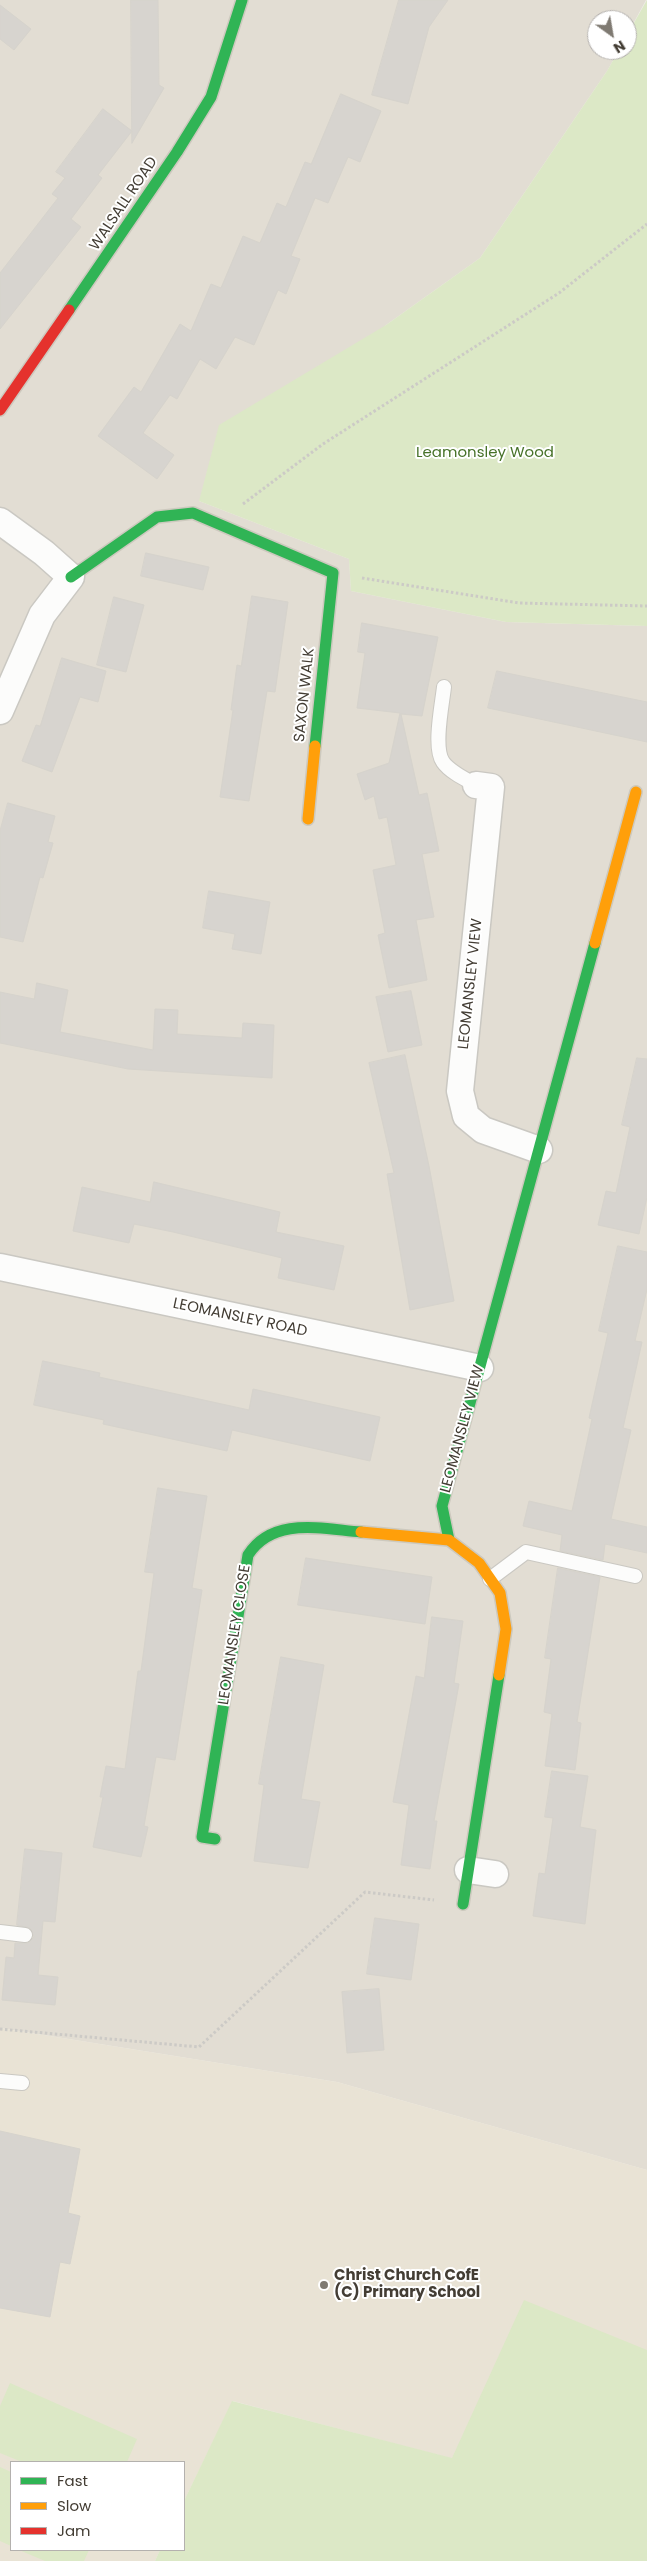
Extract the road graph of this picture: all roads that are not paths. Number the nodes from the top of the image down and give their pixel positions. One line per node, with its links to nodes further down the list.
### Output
1 (242, 0): 2 (street, WALSALL ROAD)
2 (0, 410)
3 (0, 521): 4 (street)
4 (71, 578): 6 (street); 9 (street, SAXON WALK)
5 (444, 687): 7 (lane)
6 (0, 711)
7 (476, 785): 10 (street, LEOMANSLEY VIEW)
8 (636, 792): 10 (street, LEOMANSLEY VIEW)
9 (308, 819)
10 (539, 1150): 12 (street, LEOMANSLEY VIEW)
11 (0, 1267): 12 (street, LEOMANSLEY ROAD)
12 (480, 1368): 13 (street, LEOMANSLEY VIEW)
13 (449, 1540): 15 (street); 16 (street, LEOMANSLEY CLOSE)
14 (636, 1576): 15 (lane)
15 (490, 1579): 17 (street)
16 (202, 1838)
17 (468, 1870): 18 (street); 19 (street)
18 (495, 1874)
19 (463, 1904)
20 (0, 1932): 21 (lane)
21 (25, 1935)
22 (0, 2081): 23 (lane)
23 (22, 2083)

